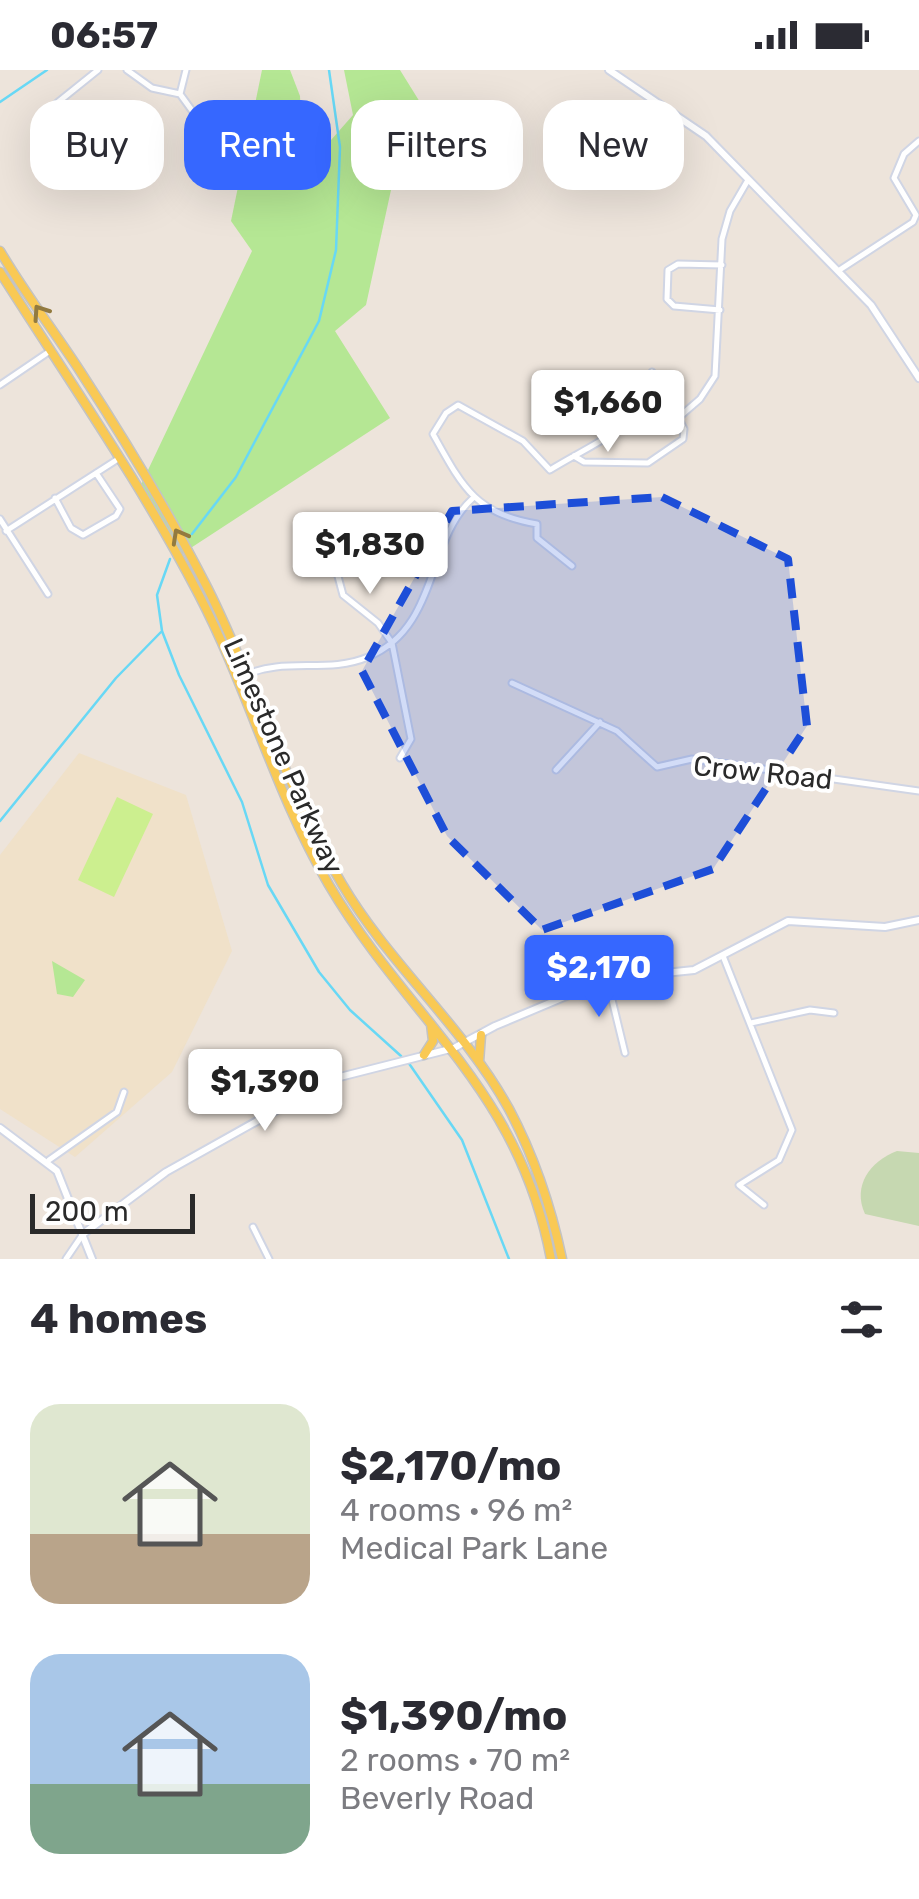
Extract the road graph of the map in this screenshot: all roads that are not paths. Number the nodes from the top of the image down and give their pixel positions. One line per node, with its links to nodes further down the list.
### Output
1 (98, 70): 6 (street)
2 (126, 70): 5 (street)
3 (186, 70): 5 (street)
4 (609, 70): 9 (street)
5 (180, 94): 7 (street)
6 (62, 100)
7 (184, 100)
8 (919, 141): 12 (street)
9 (748, 180): 11 (street); 12 (street)
10 (0, 251): 21 (main road, Limestone Parkway, one-way to 10)
11 (722, 266): 14 (street); 14 (street)
12 (838, 271): 17 (street)
13 (0, 272): 15 (main road, Limestone Parkway)
14 (720, 310): 20 (street)
15 (50, 351): 18 (street); 23 (main road, Limestone Parkway)
16 (652, 372): 19 (street)
17 (919, 378)
18 (0, 385)
19 (646, 409): 20 (street); 22 (street)
20 (681, 415): 22 (street)
21 (130, 452): 23 (main road); 33 (main road, Limestone Parkway, one-way to 21)
22 (574, 456): 26 (street)
23 (118, 458): 24 (street); 34 (main road, Limestone Parkway)
24 (96, 473): 25 (street); 25 (street)
25 (55, 498): 28 (street)
26 (472, 499): 30 (street); 32 (street)
27 (0, 519): 28 (street)
28 (6, 530): 31 (street)
29 (332, 554): 32 (street)
30 (572, 566)
31 (48, 594)
32 (392, 643): 33 (street); 37 (street)
33 (249, 673): 34 (street); 47 (main road, Limestone Parkway)
34 (238, 679): 44 (main road, Limestone Parkway)
35 (512, 683): 36 (street, Crow Road)
36 (600, 722): 38 (street); 39 (street, Crow Road)
37 (400, 758)
38 (556, 770)
39 (919, 790)
40 (919, 920): 41 (street)
41 (723, 956): 42 (street); 45 (street)
42 (608, 979): 46 (street); 49 (street)
43 (834, 1013): 45 (street)
44 (428, 1016): 48 (main road, Limestone Parkway); 50 (main road)
45 (751, 1023): 55 (street)
46 (480, 1034): 47 (street); 51 (main road)
47 (464, 1044): 48 (street); 51 (main road, Limestone Parkway)
48 (454, 1048): 50 (street); 61 (main road, Limestone Parkway)
49 (626, 1053)
50 (424, 1056): 57 (street)
51 (479, 1066): 62 (main road, Limestone Parkway)
52 (124, 1092): 54 (street)
53 (0, 1128): 54 (street)
54 (49, 1160): 57 (street)
55 (764, 1205)
56 (253, 1227): 60 (street)
57 (83, 1234): 58 (street); 59 (street)
58 (66, 1259)
59 (92, 1259)
60 (269, 1259)
61 (551, 1259)
62 (562, 1259)

